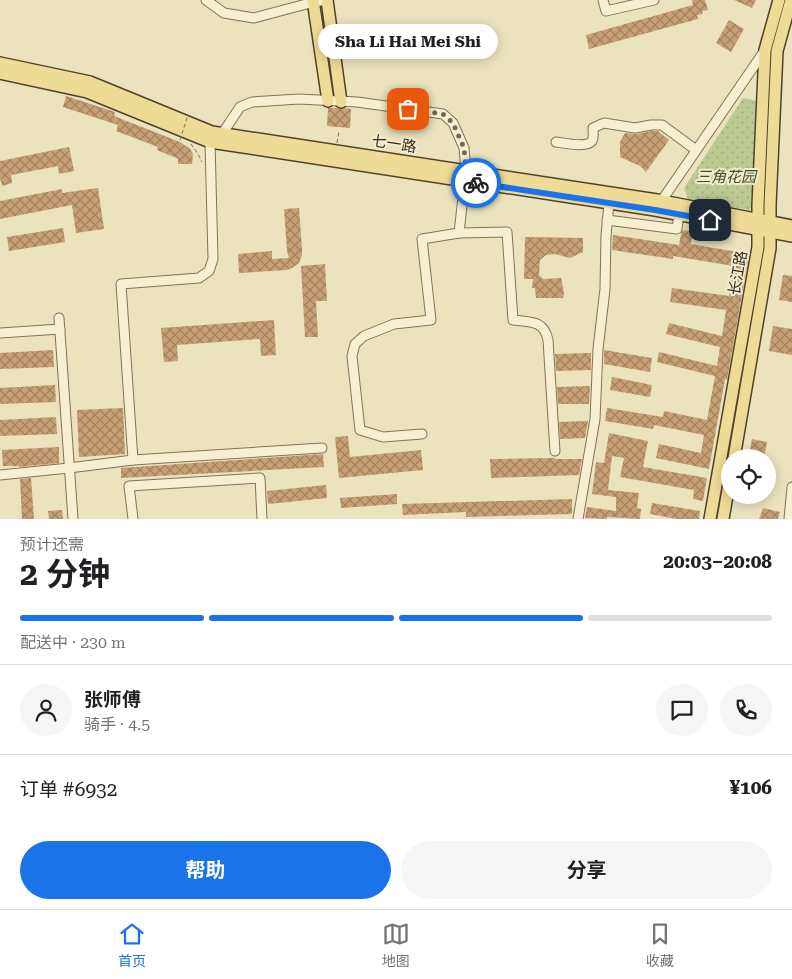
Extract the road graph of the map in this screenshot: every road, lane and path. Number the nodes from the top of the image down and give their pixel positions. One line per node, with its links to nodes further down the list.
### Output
1 (206, 0): 7 (street)
2 (326, 0): 7 (street); 12 (main road)
3 (603, 0): 4 (street)
4 (654, 0)
5 (779, 0): 8 (main road, 长江路)
6 (791, 0): 29 (main road, 长江路)
7 (313, 1): 11 (main road)
8 (765, 50): 20 (street); 28 (main road, 长江路)
9 (0, 63): 15 (main road, 七一路)
10 (0, 73): 17 (main road, 七一路)
11 (328, 101): 12 (street); 15 (street)
12 (341, 102): 23 (street)
13 (188, 115): 16 (path, bridge)
14 (338, 131): 21 (path)
15 (222, 134): 21 (main road, 七一路)
16 (185, 142)
17 (210, 142): 22 (street); 23 (main road, 七一路)
18 (556, 142): 20 (street)
19 (191, 144): 22 (path)
20 (696, 150): 25 (street)
21 (336, 151): 23 (main road, 七一路)
22 (210, 164): 39 (street)
23 (465, 176): 24 (main road, 七一路); 25 (main road, 七一路); 31 (street)
24 (609, 203): 25 (main road, 七一路); 27 (street)
25 (658, 205): 26 (main road, 七一路); 28 (main road, 七一路)
26 (679, 214): 27 (street); 28 (main road, 七一路)
27 (607, 220): 47 (street)
28 (758, 224): 29 (main road, 七一路); 48 (main road, 长江路)
29 (770, 227): 30 (main road, 七一路); 37 (main road, 长江路)
30 (791, 228)
31 (459, 233): 35 (street); 38 (street)
32 (59, 318): 33 (street)
33 (60, 329): 34 (street); 40 (street)
34 (0, 333)
35 (422, 434)
36 (322, 448): 39 (street)
37 (736, 449)
38 (555, 451)
39 (134, 460): 40 (street)
40 (70, 468): 41 (street); 44 (street)
41 (0, 475)
42 (792, 487): 50 (street)
43 (726, 504): 49 (main road)
44 (73, 519)
45 (133, 519): 46 (street)
46 (262, 519)
47 (578, 519)
48 (710, 519)
49 (723, 519)
50 (789, 519)

